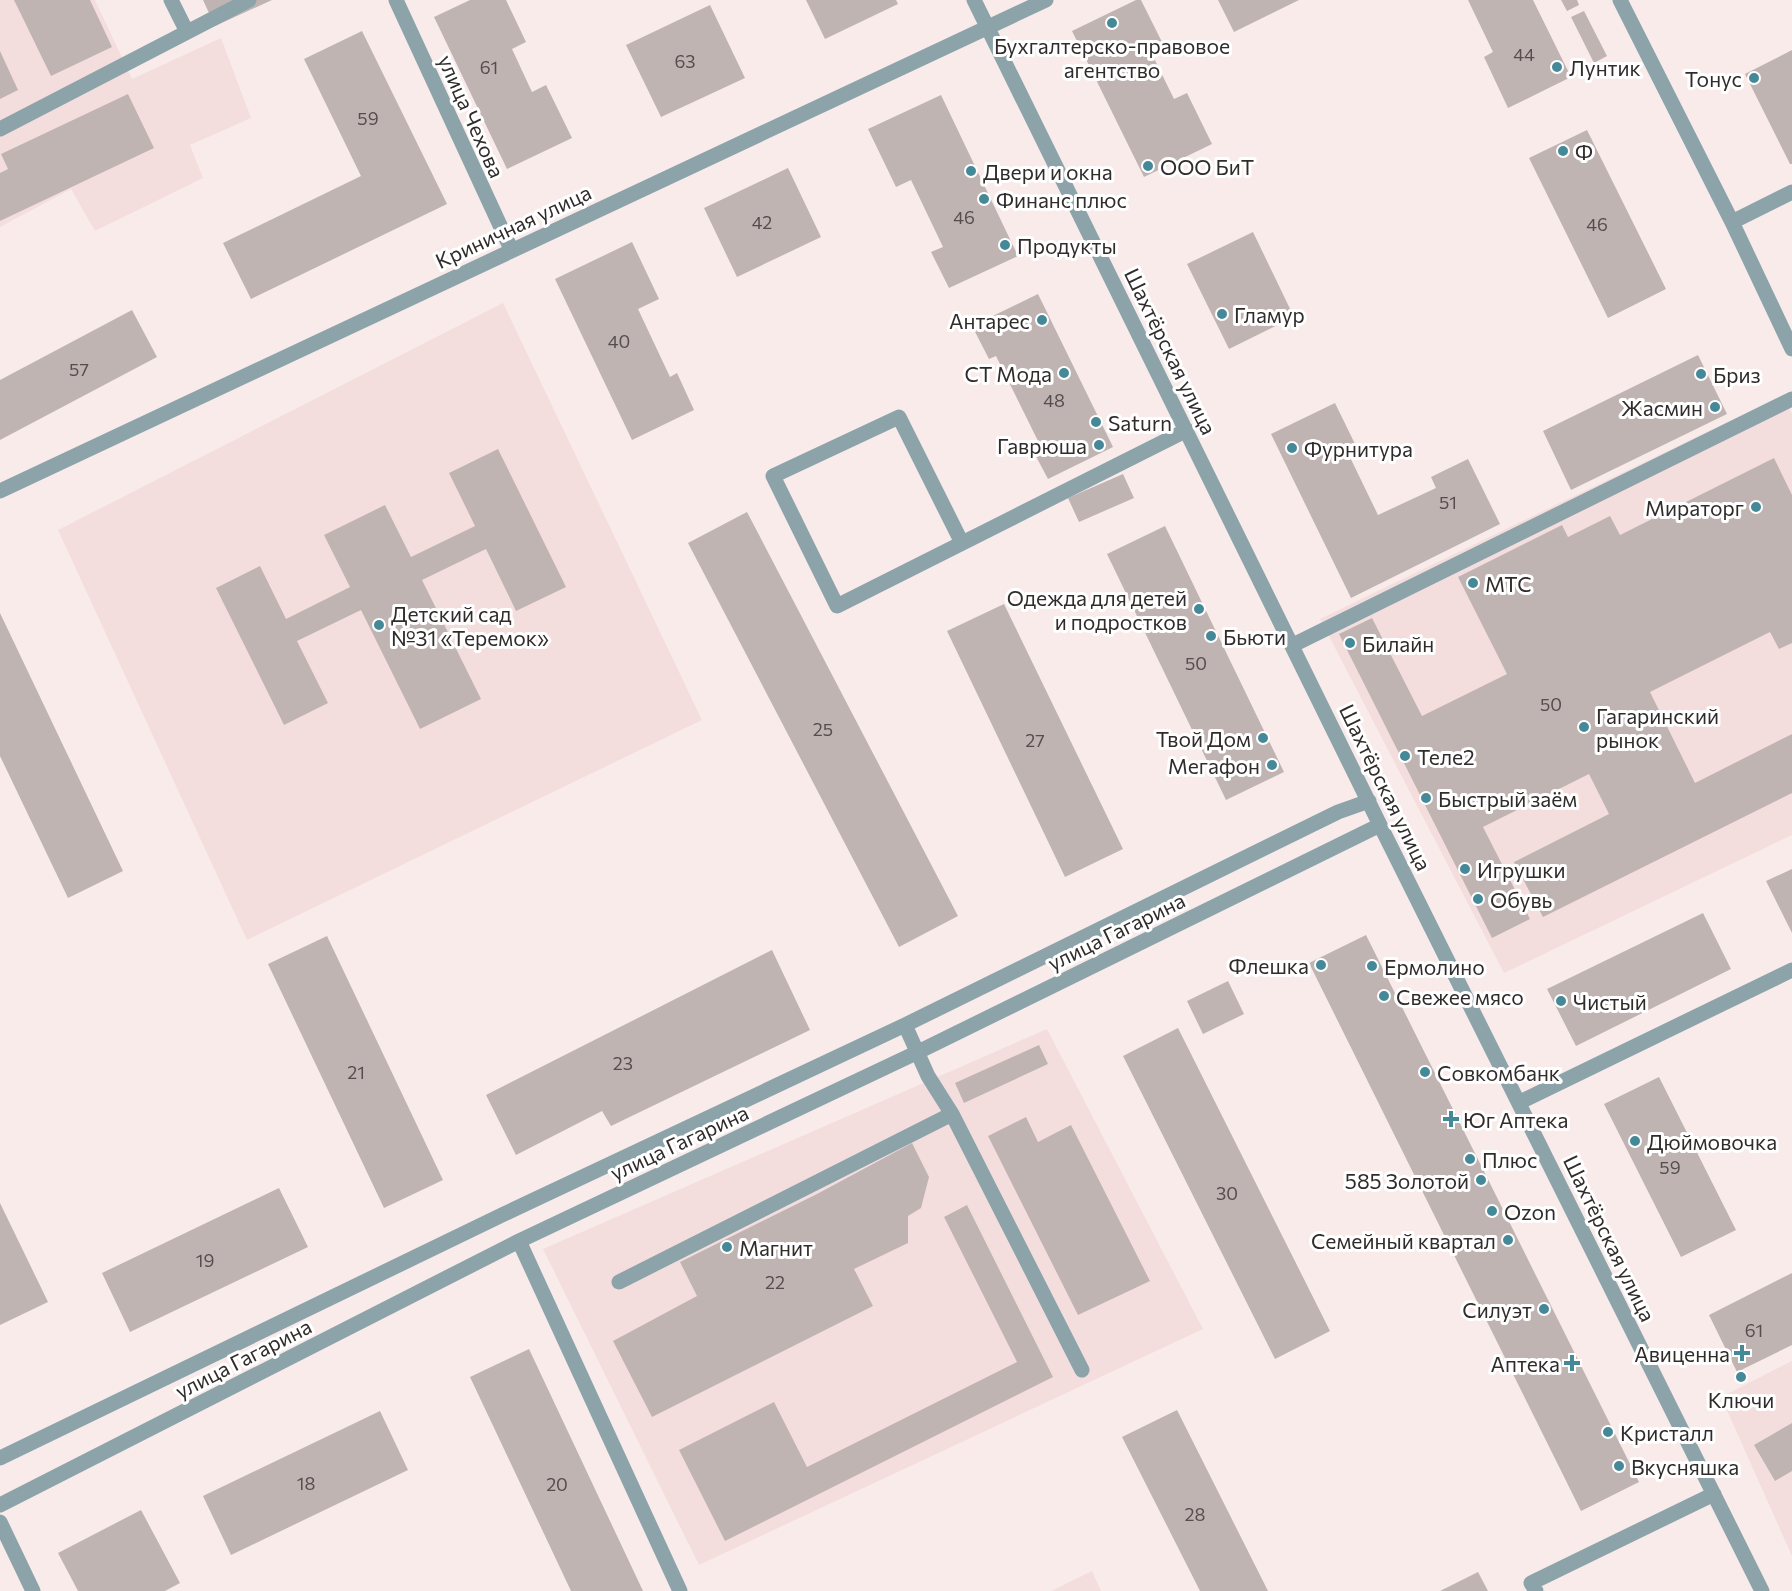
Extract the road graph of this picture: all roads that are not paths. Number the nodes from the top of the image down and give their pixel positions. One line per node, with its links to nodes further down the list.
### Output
1 (171, 0): 8 (street)
2 (249, 0): 8 (street)
3 (396, 0): 12 (street, улица Чехова)
4 (974, 0): 7 (street, Шахтёрская улица)
5 (1046, 0): 7 (street, Криничная улица)
6 (1620, 0): 11 (street)
7 (988, 27): 12 (street, Криничная улица); 15 (street, Шахтёрская улица)
8 (186, 32): 9 (street)
9 (0, 129)
10 (1792, 192): 11 (street)
11 (1732, 222): 13 (street)
12 (512, 249): 16 (street, Криничная улица)
13 (1792, 349)
14 (1792, 399): 18 (street)
15 (1187, 430): 17 (street); 18 (street, Шахтёрская улица)
16 (0, 491)
17 (962, 543): 17 (street)
18 (1293, 645): 19 (street, Шахтёрская улица)
19 (1369, 801): 20 (street, Шахтёрская улица); 22 (street, улица Гагарина)
20 (1380, 825): 23 (street, улица Гагарина); 24 (street, Шахтёрская улица)
21 (1792, 970): 24 (street)
22 (905, 1025): 23 (street); 29 (street, улица Гагарина)
23 (918, 1052): 25 (street); 26 (street, улица Гагарина)
24 (1520, 1102): 30 (street, Шахтёрская улица)
25 (952, 1114): 27 (street); 28 (street)
26 (519, 1241): 31 (street, улица Гагарина); 34 (street)
27 (619, 1282)
28 (1082, 1370)
29 (0, 1458)
30 (1714, 1494): 35 (street); 36 (street, Шахтёрская улица)
31 (0, 1505)
32 (0, 1522): 33 (street)
33 (33, 1591)
34 (680, 1591)
35 (1536, 1591)
36 (1762, 1591)

